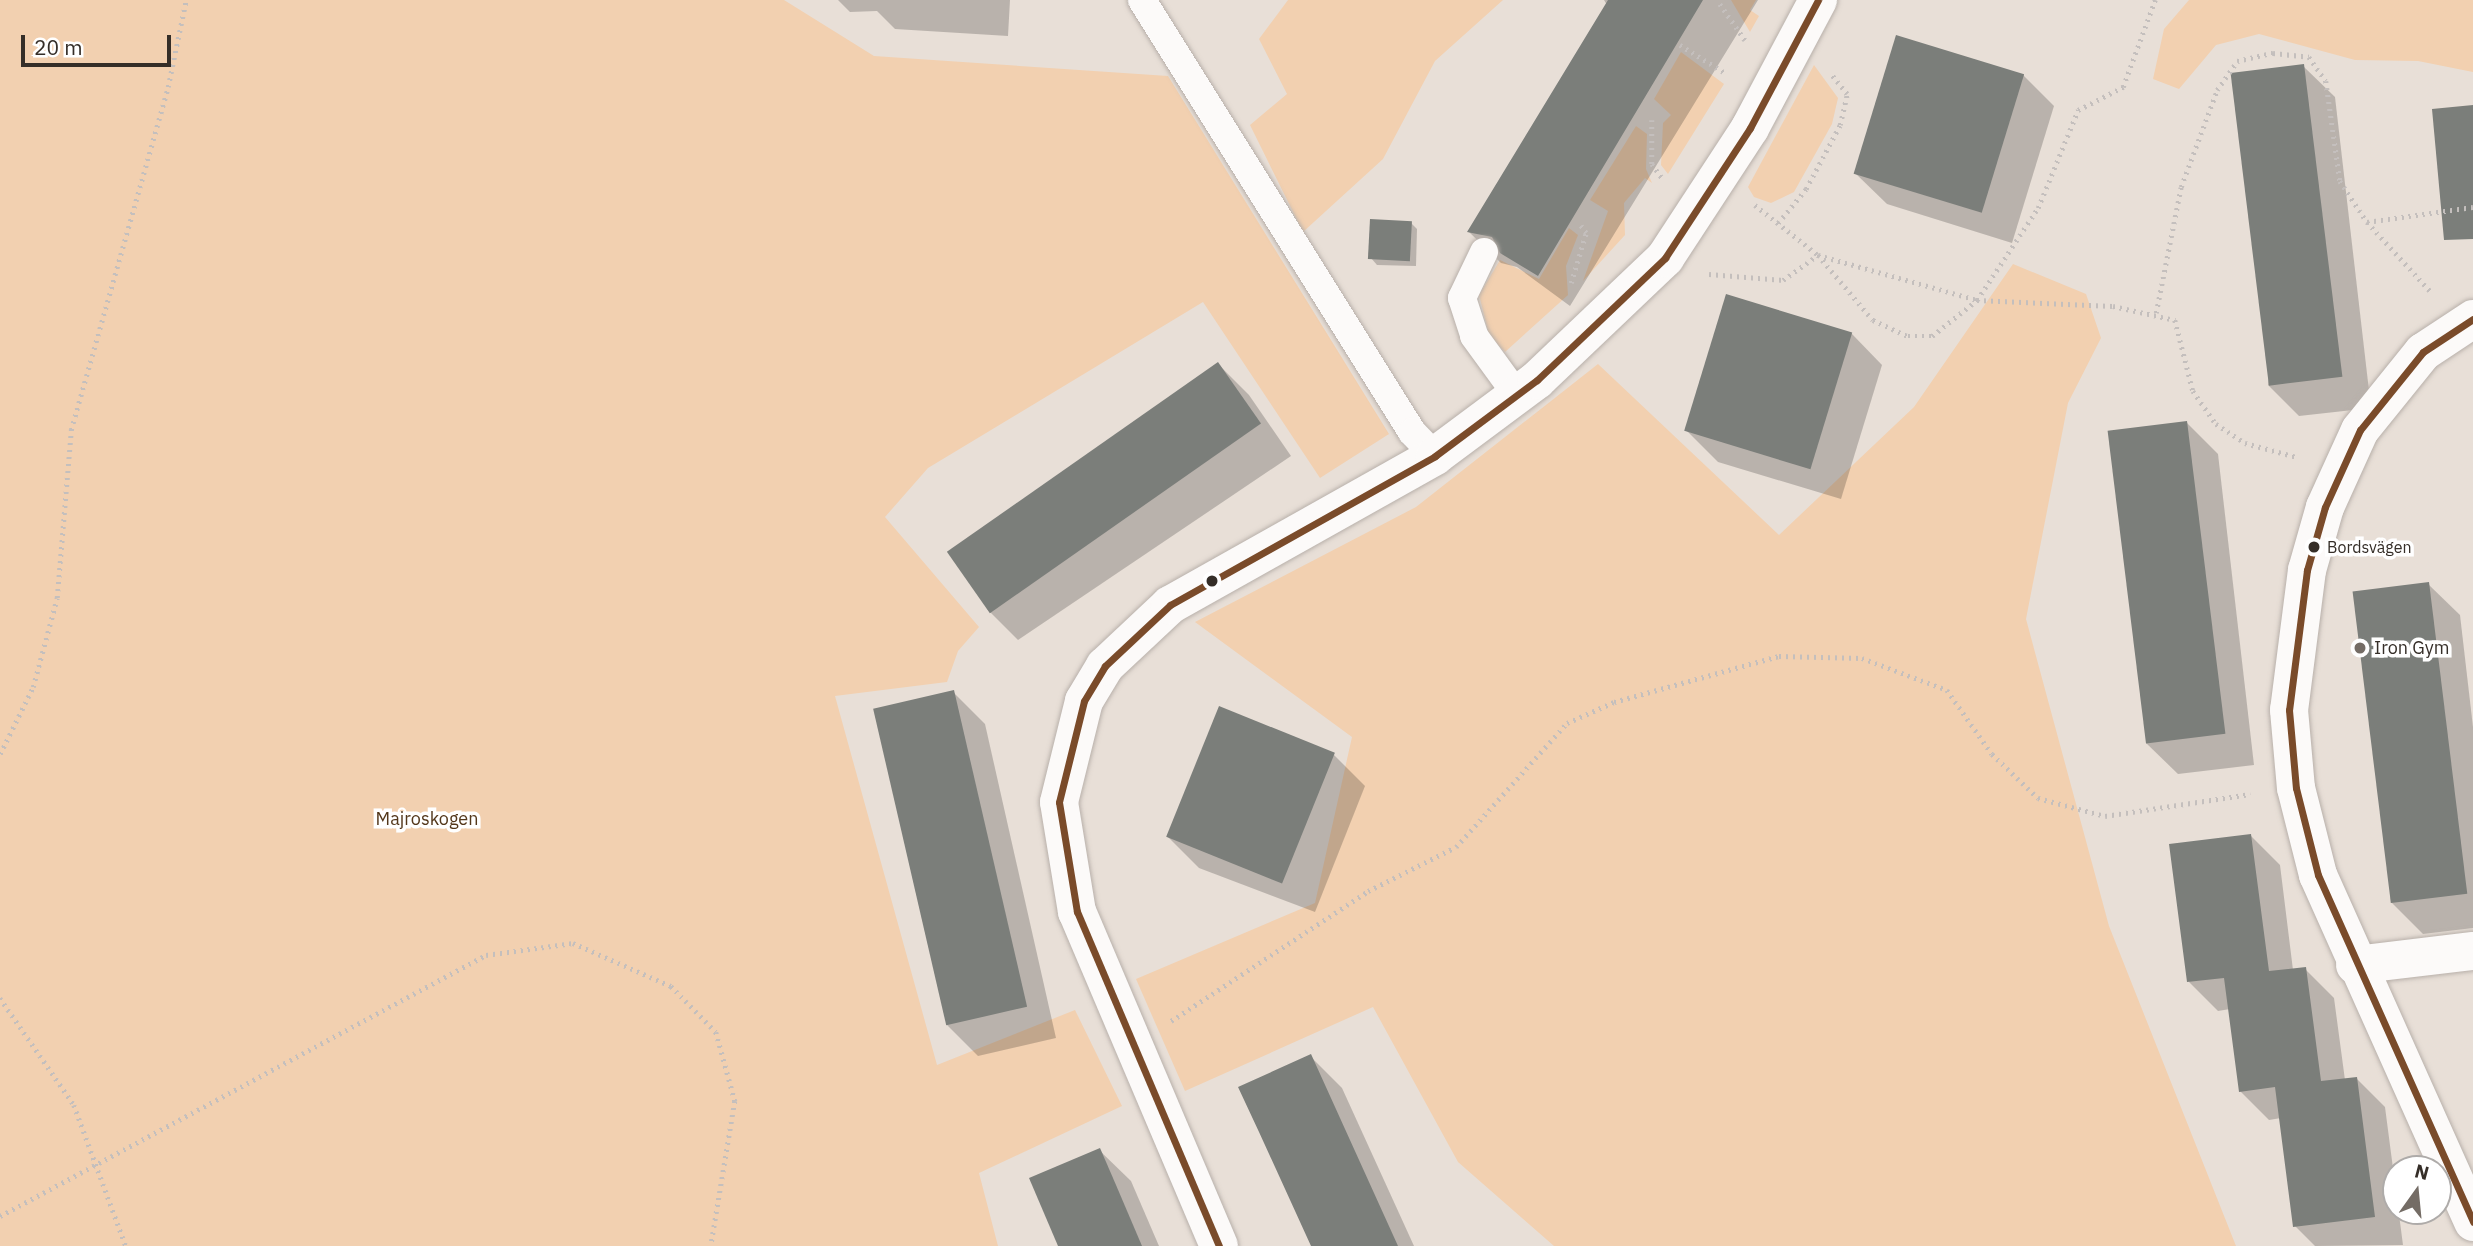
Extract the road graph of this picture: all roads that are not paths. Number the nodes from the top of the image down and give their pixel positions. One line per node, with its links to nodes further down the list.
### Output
1 (1142, 0): 6 (lane)
2 (1818, 0): 5 (street)
3 (1484, 252): 5 (lane)
4 (2467, 322): 8 (street)
5 (1517, 395): 6 (street)
6 (1435, 456): 10 (street)
7 (2473, 951): 8 (street)
8 (2355, 965): 9 (street)
9 (2473, 1222)
10 (1219, 1246)

